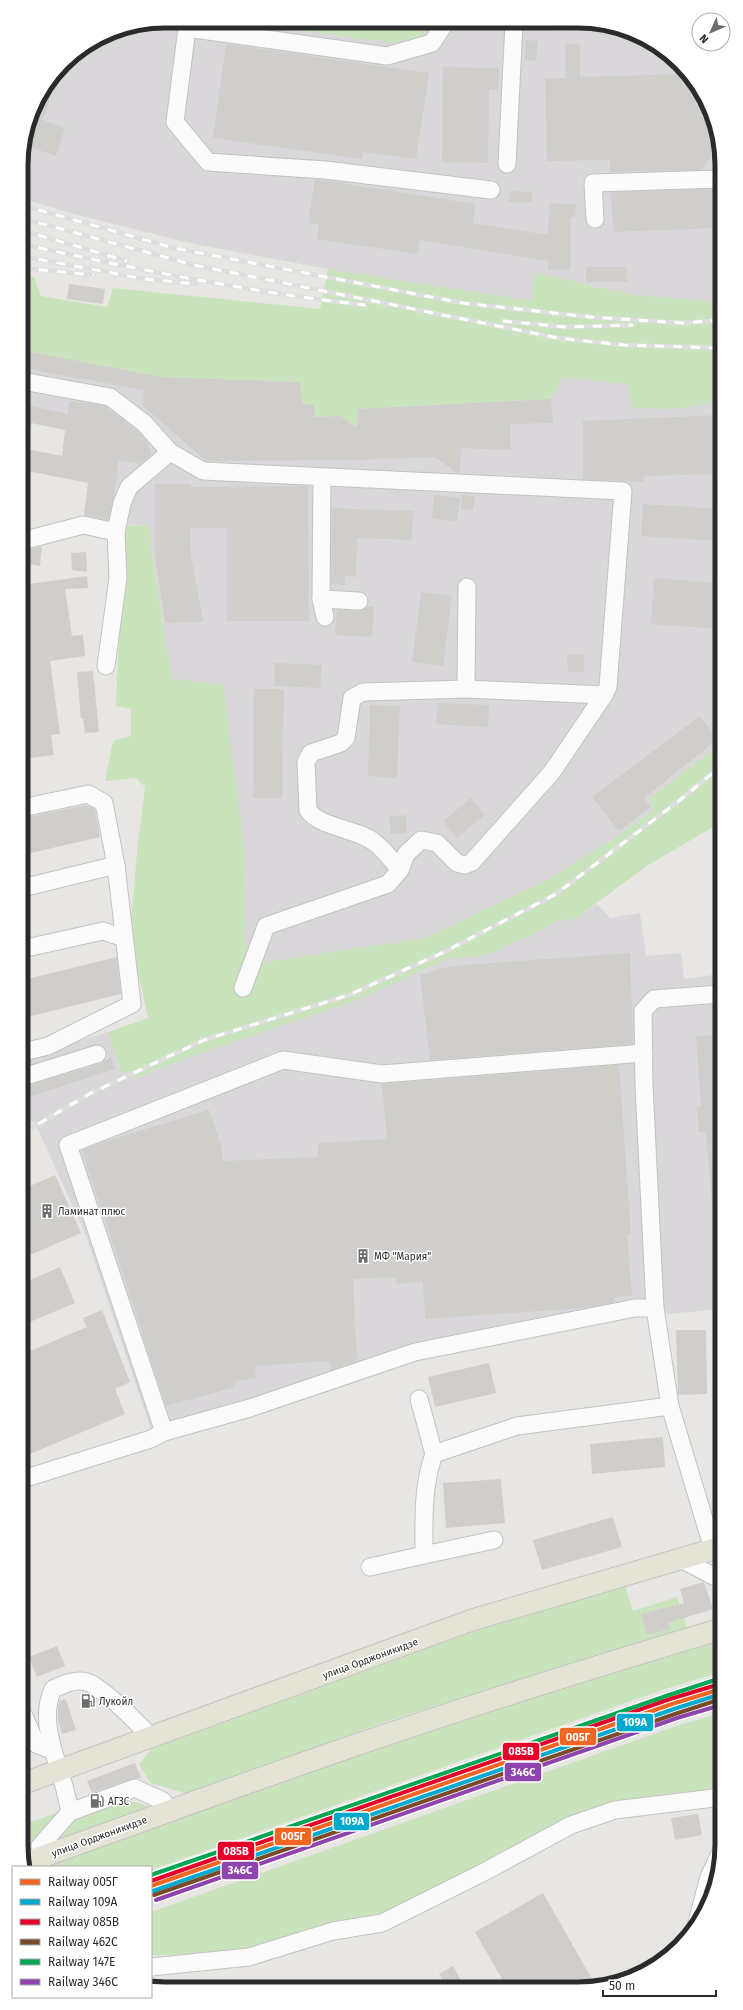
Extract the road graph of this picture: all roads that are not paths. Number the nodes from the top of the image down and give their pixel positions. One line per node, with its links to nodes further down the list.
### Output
1 (187, 28): 3 (street)
2 (187, 28): 7 (street)
3 (442, 28)
4 (514, 28): 5 (street)
5 (507, 164)
6 (715, 179): 8 (street)
7 (491, 190)
8 (595, 219)
9 (28, 382): 10 (street)
10 (170, 452): 11 (street); 12 (street)
11 (322, 478): 15 (street); 20 (street)
12 (116, 532): 13 (street); 18 (street)
13 (28, 539)
14 (468, 587): 19 (street)
15 (321, 599): 16 (street); 17 (street)
16 (359, 601)
17 (325, 617)
18 (106, 666)
19 (466, 689): 20 (street); 23 (street)
20 (604, 695): 23 (street)
21 (28, 807): 22 (street)
22 (116, 865): 24 (street); 25 (street)
23 (400, 870): 27 (street)
24 (28, 887)
25 (124, 938): 26 (street); 29 (street)
26 (28, 948)
27 (243, 988)
28 (715, 994): 30 (street)
29 (28, 1051)
30 (644, 1052): 33 (street); 36 (street)
31 (97, 1054): 32 (street)
32 (28, 1075)
33 (655, 1308): 35 (street); 36 (street)
34 (419, 1399): 37 (street)
35 (670, 1406): 37 (street); 40 (street)
36 (164, 1432): 38 (street)
37 (434, 1454): 42 (street)
38 (28, 1477)
39 (494, 1540): 42 (street)
40 (715, 1542)
41 (715, 1549): 43 (main road, улица Орджоникидзе)
42 (424, 1555): 44 (street)
43 (681, 1559): 45 (street); 48 (main road, улица Орджоникидзе)
44 (370, 1567)
45 (715, 1577)
46 (715, 1631): 53 (main road, улица Орджоникидзе)
47 (28, 1726): 49 (street)
48 (151, 1737): 49 (street); 50 (main road, улица Орджоникидзе)
49 (37, 1747): 50 (street)
50 (59, 1770): 51 (main road, улица Орджоникидзе); 54 (street)
51 (28, 1782)
52 (715, 1798): 58 (street)
53 (169, 1810): 54 (street); 55 (main road, улица Орджоникидзе)
54 (70, 1812): 55 (street)
55 (33, 1860)
56 (713, 1868): 57 (street)
57 (702, 1902)
58 (152, 1967)

